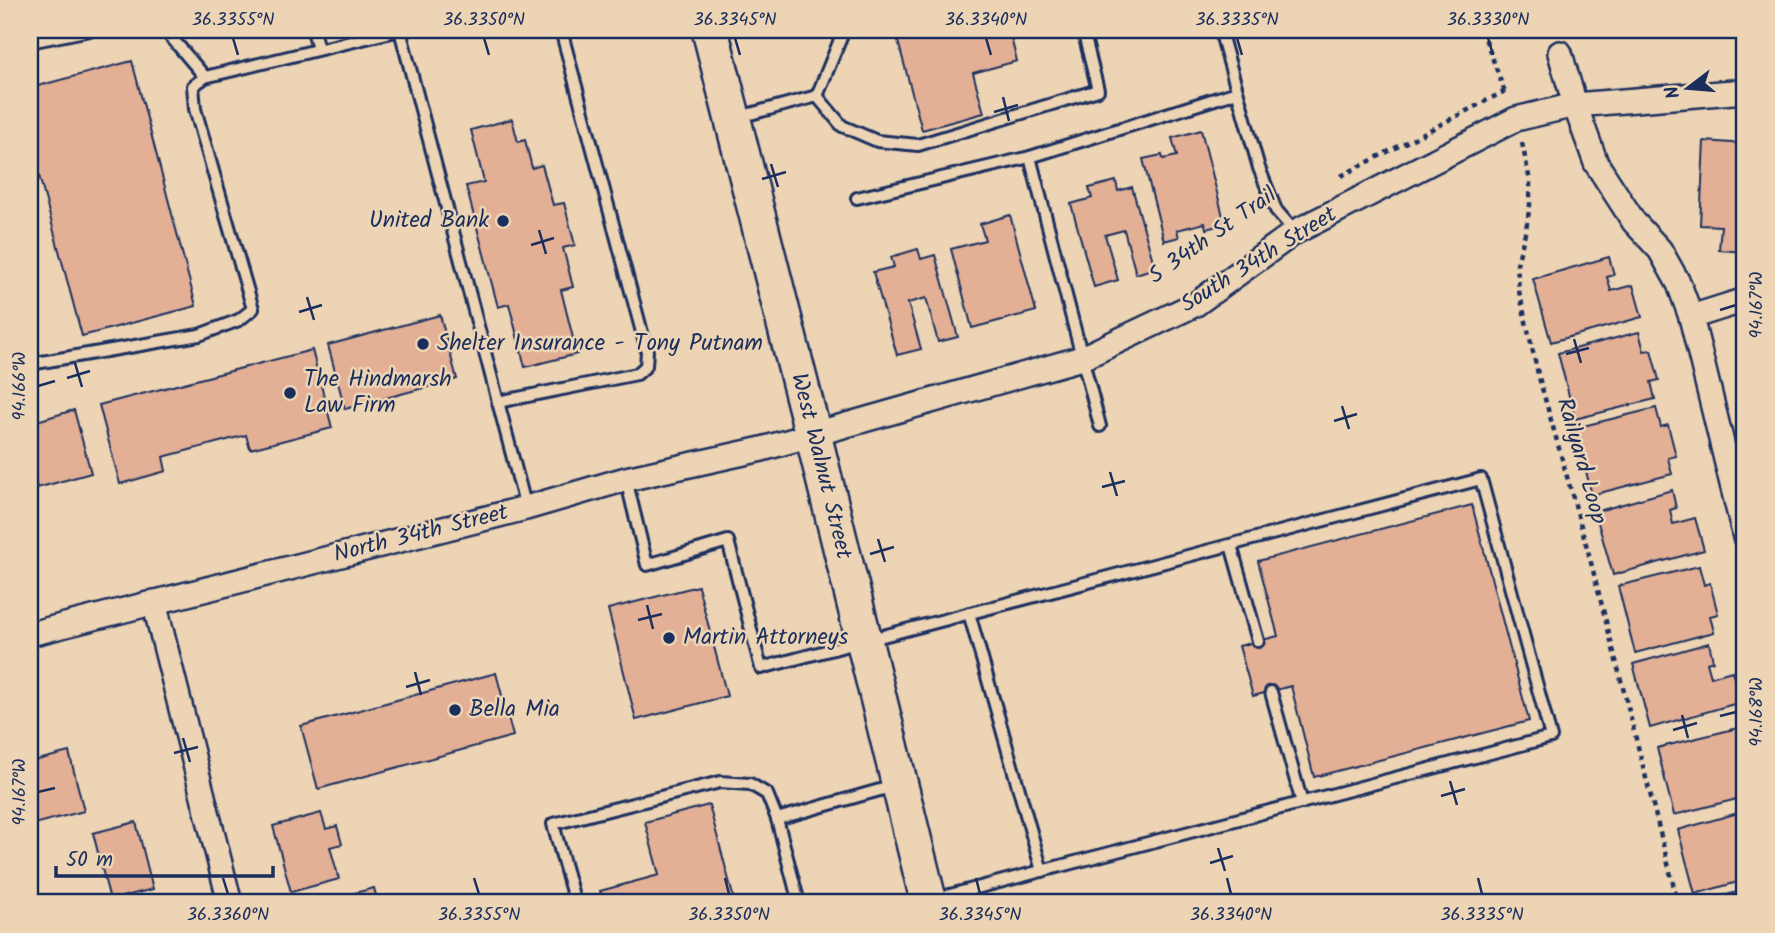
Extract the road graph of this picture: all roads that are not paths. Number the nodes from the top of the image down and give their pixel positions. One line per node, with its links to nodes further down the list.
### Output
1 (89, 30): 10 (lane)
2 (165, 30): 13 (lane)
3 (313, 30): 11 (lane)
4 (400, 30): 11 (lane); 27 (lane)
5 (561, 30): 27 (lane)
6 (710, 30): 18 (main road, West Walnut Street)
7 (844, 30): 16 (lane)
8 (1083, 30): 16 (lane)
9 (1220, 30): 15 (lane)
10 (30, 42)
11 (318, 49): 13 (lane)
12 (1560, 53): 17 (street)
13 (205, 77): 26 (lane)
14 (1745, 91): 17 (street, South 34th Street)
15 (1237, 92): 19 (lane); 21 (lane)
16 (817, 96): 18 (lane)
17 (1575, 105): 21 (street, South 34th Street); 23 (street)
18 (733, 119): 29 (main road, West Walnut Street)
19 (1030, 157): 20 (lane); 25 (lane)
20 (857, 198)
21 (1295, 232): 25 (street, South 34th Street)
22 (1745, 300): 23 (street)
23 (1691, 317): 32 (street)
24 (30, 347): 26 (lane)
25 (1082, 358): 28 (lane); 29 (street, South 34th Street)
26 (32, 363)
27 (498, 402): 31 (lane)
28 (1100, 426)
29 (813, 434): 30 (street, North 34th Street); 37 (main road, West Walnut Street)
30 (626, 479): 31 (street, North 34th Street); 37 (lane)
31 (526, 508): 34 (street, North 34th Street)
32 (1745, 537)
33 (1231, 545): 35 (lane); 38 (lane); 41 (lane)
34 (154, 602): 36 (street, North 34th Street); 45 (street)
35 (969, 613): 37 (lane); 43 (lane)
36 (30, 634)
37 (863, 641): 40 (main road, West Walnut Street)
38 (1258, 641)
39 (1271, 692): 41 (lane)
40 (900, 785): 42 (lane); 44 (main road, West Walnut Street)
41 (1301, 803): 43 (lane)
42 (776, 819): 46 (lane); 47 (lane)
43 (1042, 871): 44 (lane)
44 (929, 902)
45 (230, 903)
46 (575, 903)
47 (799, 903)

